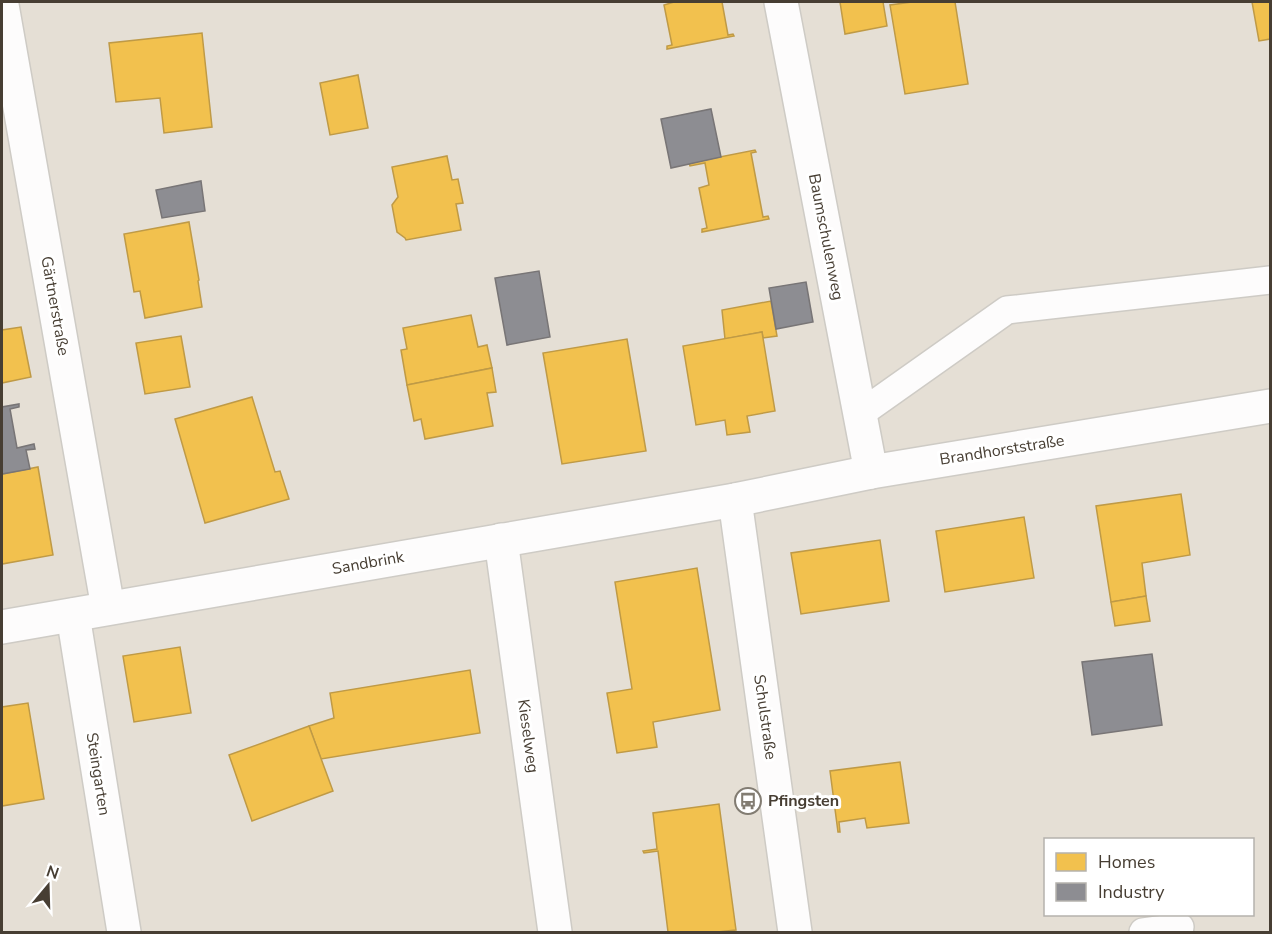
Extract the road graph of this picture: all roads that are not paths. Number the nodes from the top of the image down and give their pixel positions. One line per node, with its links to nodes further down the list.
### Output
1 (781, 2): 5 (street, Baumschulenweg)
2 (2, 5): 9 (street, Gärtnerstraße)
3 (1270, 280): 5 (lane)
4 (1270, 406): 6 (street, Brandhorststraße)
5 (860, 414): 6 (street, Baumschulenweg)
6 (871, 472): 7 (street, Brandhorststraße)
7 (735, 500): 8 (street, Sandbrink); 15 (street, Schulstraße)
8 (501, 540): 9 (street, Sandbrink); 14 (street, Kieselweg)
9 (108, 608): 10 (street, Sandbrink)
10 (73, 615): 11 (street, Sandbrink); 13 (street, Steingarten)
11 (2, 627)
12 (1180, 927): 16 (lane)
13 (124, 933)
14 (555, 933)
15 (795, 933)
16 (1143, 933)

